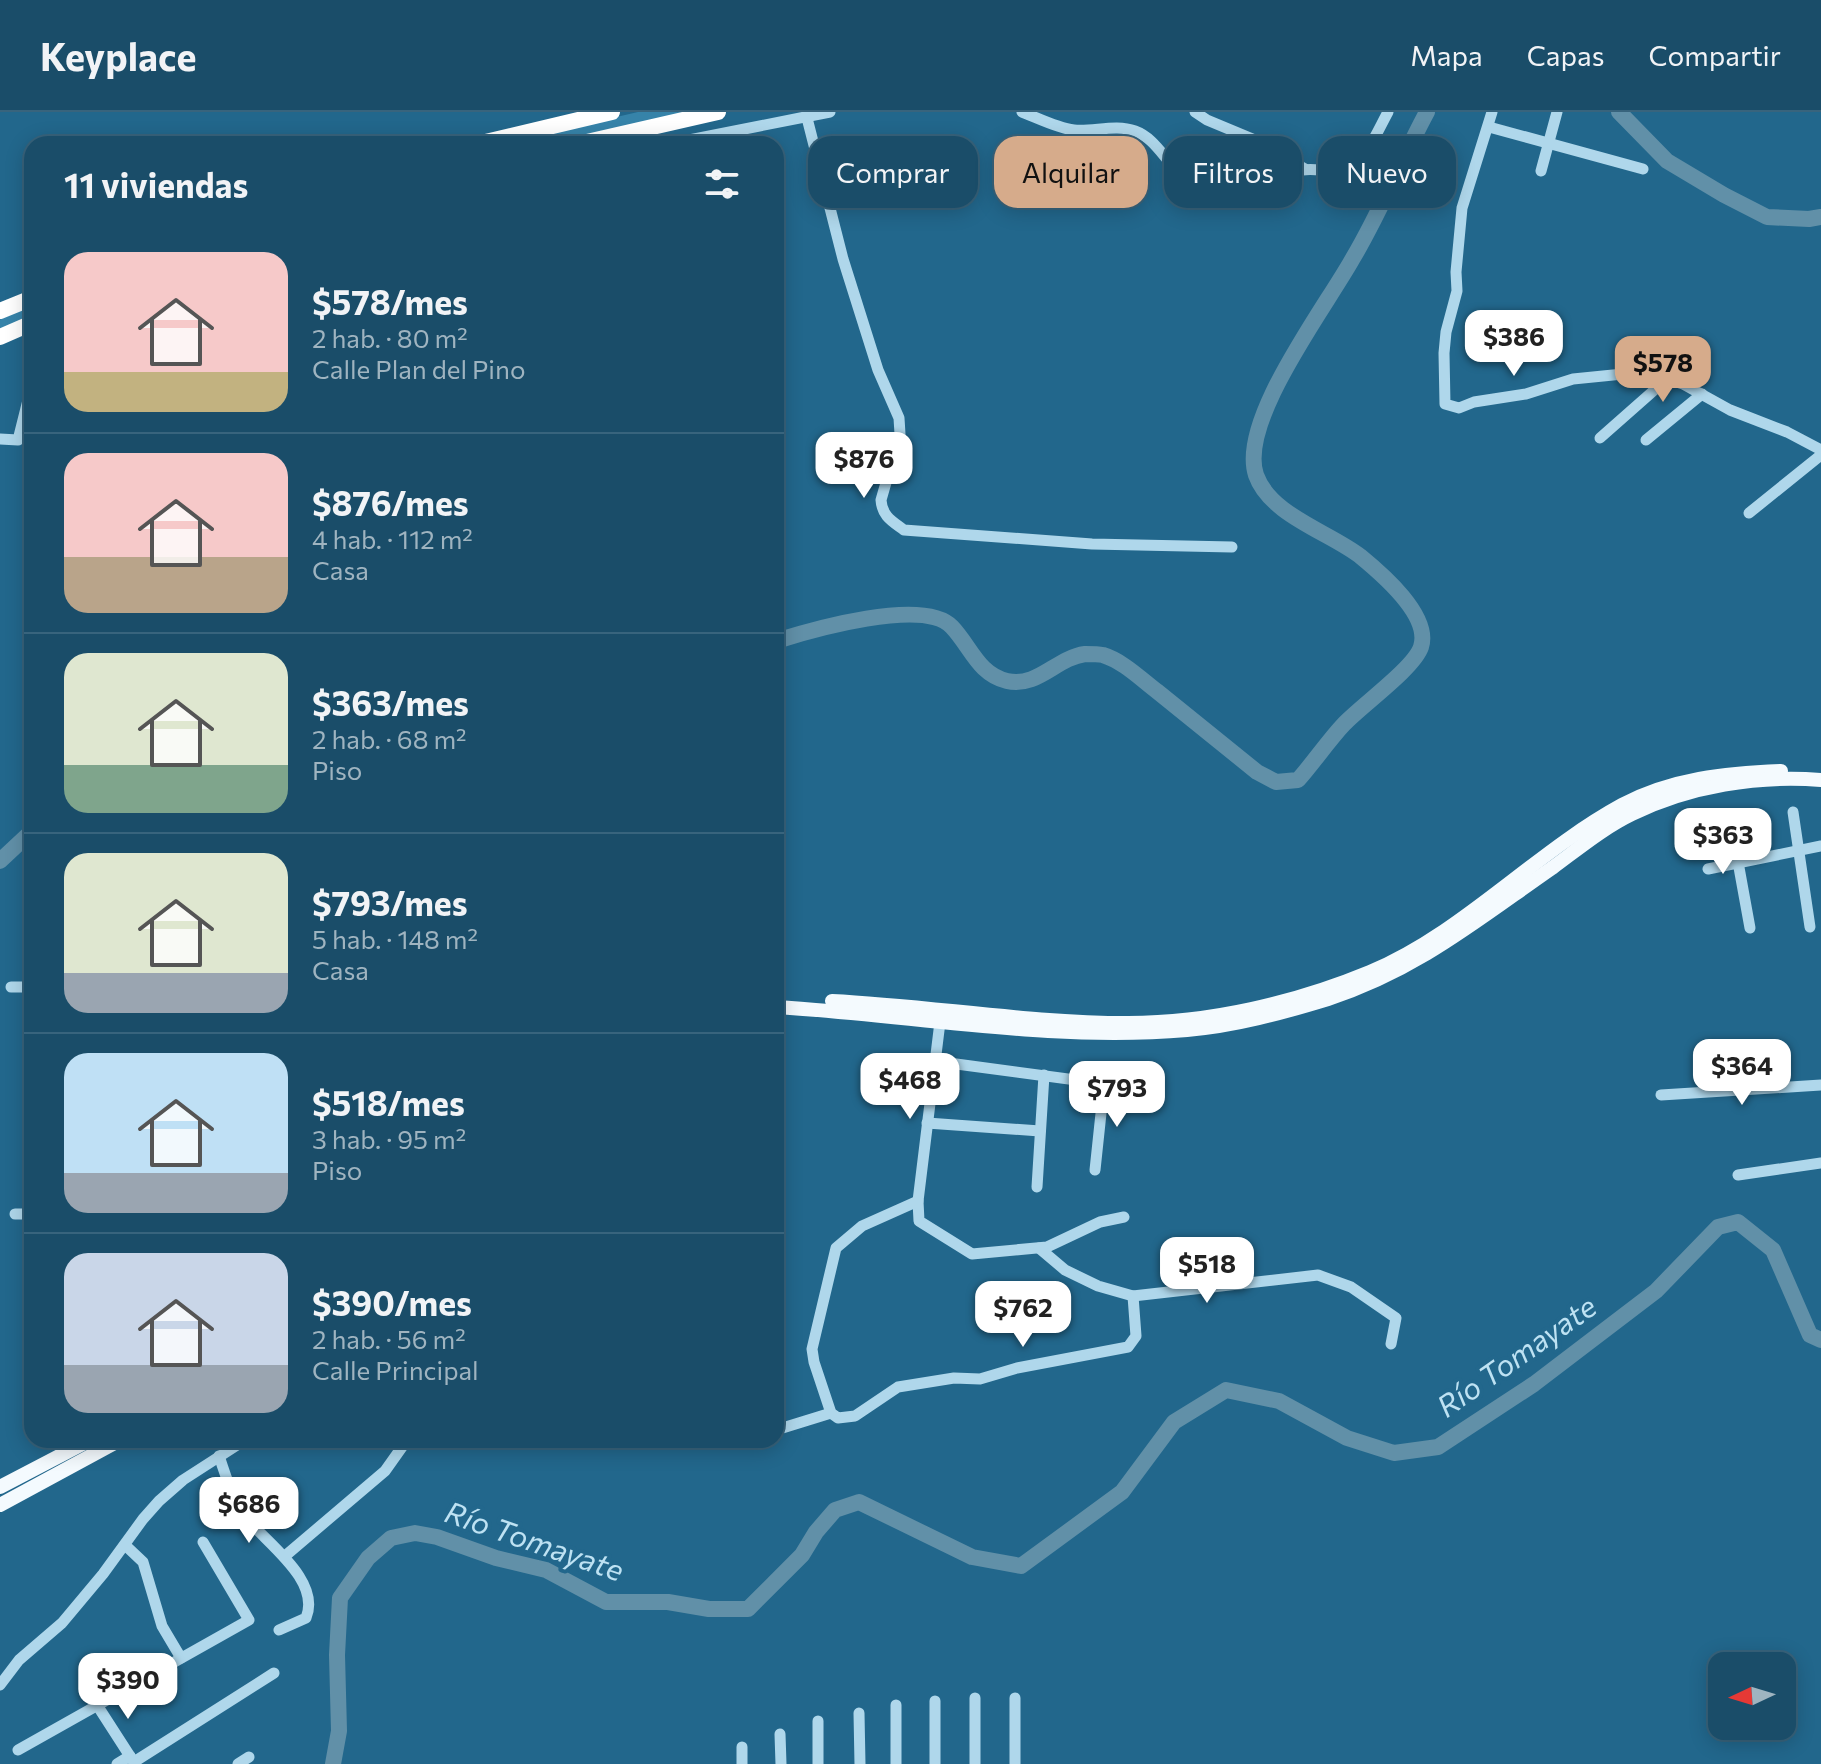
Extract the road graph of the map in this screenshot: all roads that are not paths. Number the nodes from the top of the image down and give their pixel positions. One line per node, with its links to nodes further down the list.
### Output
1 (612, 112): 11 (highway)
2 (718, 112): 12 (highway)
3 (830, 112): 9 (street)
4 (1022, 112): 15 (street)
5 (1195, 112): 15 (street)
6 (1388, 112): 15 (street)
7 (1492, 112): 10 (street)
8 (1557, 112): 14 (street)
9 (807, 118): 13 (street); 30 (street)
10 (1489, 127): 14 (street); 22 (street)
11 (511, 136)
12 (613, 136)
13 (711, 136)
14 (1548, 143): 16 (street); 17 (street)
15 (1306, 169)
16 (1643, 169)
17 (1541, 171)
18 (24, 301): 19 (highway)
19 (0, 311)
20 (24, 326): 21 (highway)
21 (0, 337)
22 (1668, 378): 23 (street); 25 (street)
23 (1702, 394): 27 (street); 28 (street)
24 (24, 416): 26 (street)
25 (1600, 438)
26 (0, 439)
27 (1646, 440)
28 (1821, 452): 29 (street)
29 (1749, 513)
30 (1232, 547)
31 (1821, 772): 43 (main road)
32 (1821, 780): 45 (main road)
33 (1793, 812): 36 (street)
34 (1730, 818): 37 (street)
35 (1821, 846): 36 (street)
36 (1800, 851): 37 (street); 39 (street)
37 (1738, 863): 38 (street); 40 (street)
38 (1708, 869)
39 (1810, 927)
40 (1750, 928)
41 (11, 987): 42 (street)
42 (24, 987)
43 (784, 998)
44 (784, 1008): 45 (main road)
45 (940, 1022): 46 (street)
46 (934, 1061): 47 (street); 52 (street)
47 (1044, 1075): 48 (street); 53 (street)
48 (1104, 1085): 50 (street); 55 (street)
49 (1821, 1085): 51 (street)
50 (1158, 1091)
51 (1661, 1095)
52 (927, 1123): 53 (street); 58 (street)
53 (1040, 1131): 57 (street)
54 (1821, 1163): 56 (street)
55 (1095, 1170)
56 (1738, 1175)
57 (1037, 1187)
58 (918, 1201): 62 (street); 65 (street)
59 (15, 1214): 60 (street)
60 (24, 1214)
61 (1124, 1217): 62 (street)
62 (1039, 1248): 63 (street)
63 (1133, 1296): 64 (street); 65 (street)
64 (1391, 1344)
65 (831, 1413): 66 (street)
66 (784, 1428)
67 (75, 1448): 72 (main road)
68 (105, 1448): 73 (main road)
69 (232, 1448): 71 (street)
70 (401, 1448): 76 (street)
71 (219, 1456): 75 (street); 76 (street)
72 (0, 1487)
73 (0, 1505)
74 (203, 1542): 78 (street)
75 (125, 1545): 78 (street); 80 (street)
76 (285, 1556): 77 (street)
77 (279, 1630)
78 (181, 1658): 84 (street)
79 (274, 1673): 91 (street)
80 (0, 1685)
81 (975, 1698): 99 (street)
82 (1015, 1698): 100 (street)
83 (935, 1701): 98 (street)
84 (97, 1705): 90 (street); 91 (street)
85 (896, 1705): 97 (street)
86 (859, 1713): 96 (street)
87 (818, 1721): 95 (street)
88 (780, 1734): 94 (street)
89 (742, 1747): 93 (street)
90 (18, 1750)
91 (133, 1761): 92 (street)
92 (117, 1764)
93 (742, 1764)
94 (781, 1764)
95 (818, 1764)
96 (860, 1764)
97 (896, 1764)
98 (935, 1764)
99 (975, 1764)
100 (1015, 1764)

